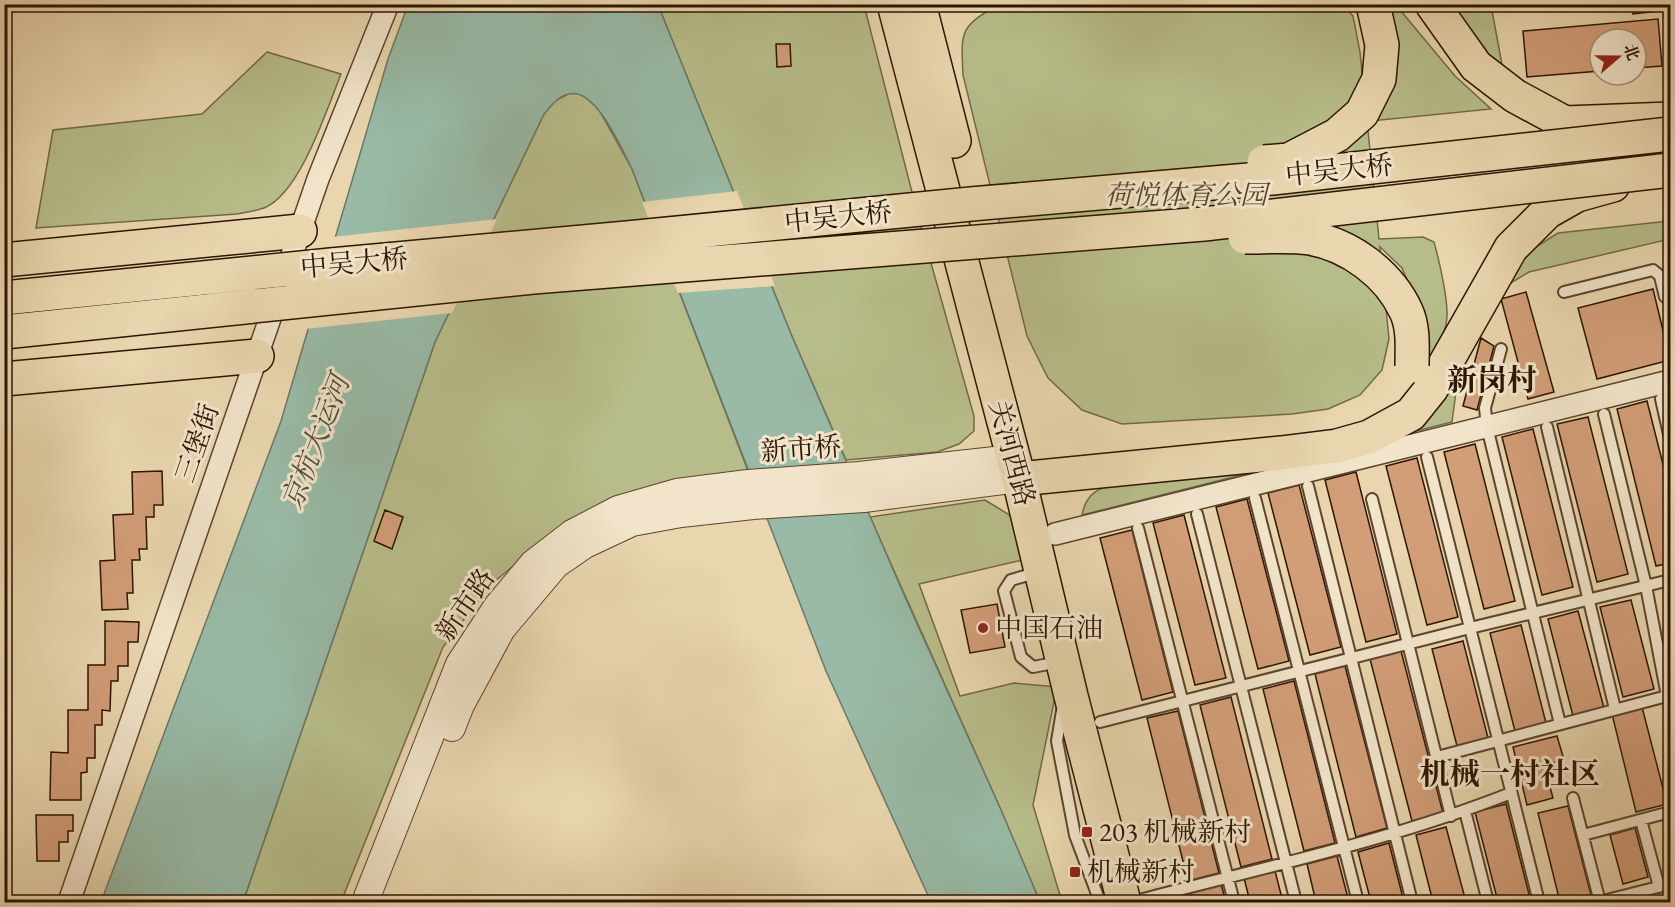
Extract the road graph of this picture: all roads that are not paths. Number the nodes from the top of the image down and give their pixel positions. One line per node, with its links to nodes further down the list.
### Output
1 (388, 4): 9 (street, 三堡街)
2 (894, 4): 26 (main road, 关河西路)
3 (919, 4): 26 (main road, 关河西路)
4 (1373, 4): 8 (main road, bridge)
5 (1432, 4): 6 (main road)
6 (1670, 124): 8 (main road, 中吴大桥, bridge)
7 (1670, 170): 10 (main road, 中吴大桥, bridge); 18 (main road, bridge)
8 (816, 219): 13 (main road, 中吴大桥, bridge)
9 (300, 231): 11 (main road); 17 (street, 三堡街)
10 (818, 254): 15 (main road, 中吴大桥, bridge); 18 (main road, bridge)
11 (4, 260)
12 (1564, 292): 14 (lane)
13 (4, 298)
14 (1671, 300)
15 (4, 332)
16 (1501, 349): 22 (lane)
17 (257, 356): 19 (main road); 65 (street, 三堡街)
18 (1421, 378): 26 (main road)
19 (4, 379)
20 (1666, 390): 22 (street); 24 (lane)
21 (1604, 414): 35 (lane)
22 (1487, 427): 33 (street); 37 (lane)
23 (1547, 427): 36 (lane)
24 (1671, 439)
25 (1427, 457): 38 (lane)
26 (1026, 468): 28 (street, 新市桥); 33 (main road, 关河西路); 43 (main road, 关河西路)
27 (1308, 486): 40 (lane)
28 (751, 495): 66 (street, 新市路); 67 (street, 新市路)
29 (1256, 498): 41 (lane)
30 (1372, 499): 39 (lane)
31 (1197, 514): 42 (lane)
32 (1138, 528): 44 (lane)
33 (1055, 534): 46 (main road, 关河西路)
34 (1671, 580): 35 (lane)
35 (1646, 586): 36 (lane); 45 (lane)
36 (1588, 600): 37 (lane); 45 (lane)
37 (1533, 613): 38 (lane); 47 (lane)
38 (1470, 628): 39 (lane); 48 (lane)
39 (1409, 644): 40 (lane); 49 (lane)
40 (1351, 659): 41 (lane); 56 (lane)
41 (1300, 671): 42 (lane); 58 (lane)
42 (1242, 686): 44 (lane); 59 (lane)
43 (1071, 696): 63 (main road, 关河西路); 68 (lane)
44 (1183, 700): 46 (lane); 60 (lane)
45 (1615, 709): 47 (lane)
46 (1100, 722): 63 (main road, 关河西路)
47 (1560, 724): 48 (lane)
48 (1498, 740): 49 (lane); 50 (lane)
49 (1437, 757): 54 (lane)
50 (1511, 793): 52 (lane); 74 (lane)
51 (1574, 798): 57 (lane)
52 (1465, 811): 54 (lane); 73 (lane)
53 (1671, 812): 55 (lane)
54 (1451, 816): 56 (lane)
55 (1641, 820): 57 (lane); 62 (lane)
56 (1394, 833): 58 (lane); 72 (lane)
57 (1583, 835): 64 (lane)
58 (1344, 846): 59 (lane); 71 (lane)
59 (1286, 862): 60 (lane); 70 (lane)
60 (1227, 877): 63 (lane); 69 (lane)
61 (1671, 884): 62 (lane)
62 (1659, 887): 64 (lane)
63 (1137, 901)
64 (1605, 902)
65 (69, 903)
66 (365, 903)
67 (380, 903)
68 (1100, 903)
69 (1234, 903)
70 (1296, 903)
71 (1358, 903)
72 (1412, 903)
73 (1488, 903)
74 (1539, 903)

